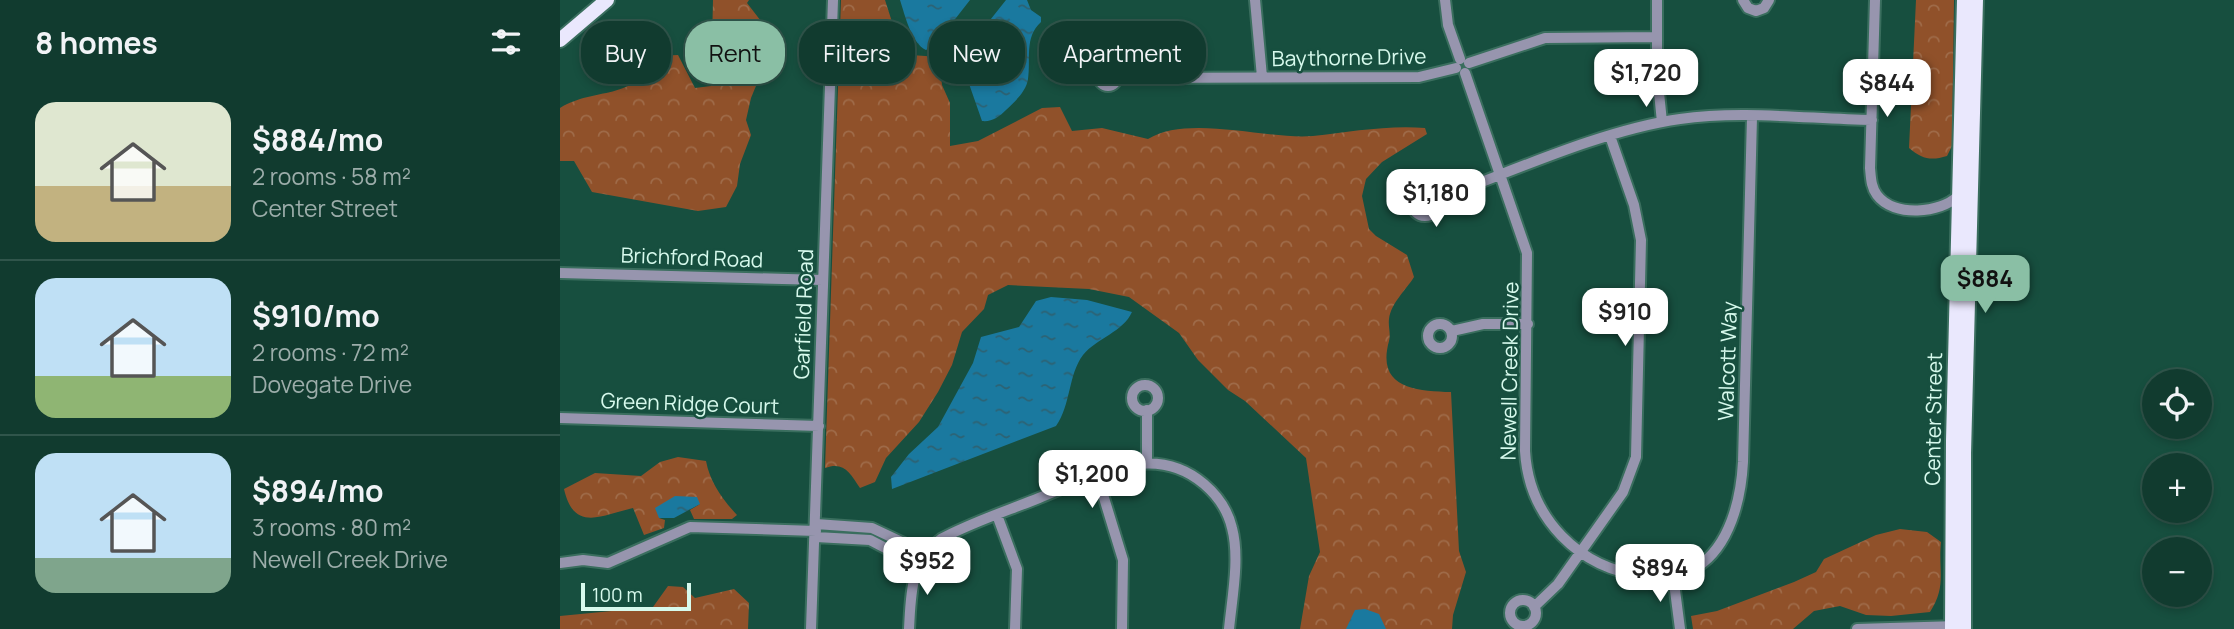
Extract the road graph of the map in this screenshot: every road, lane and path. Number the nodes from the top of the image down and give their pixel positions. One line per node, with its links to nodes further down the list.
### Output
1 (607, 0): 12 (main road)
2 (833, 0): 26 (street, Garfield Road)
3 (1255, 0): 15 (street)
4 (1445, 0): 13 (street, Newell Creek Drive)
5 (1657, 0): 11 (street)
6 (1743, 0): 7 (street)
7 (1769, 0)
8 (1875, 0): 17 (street)
9 (1964, 0): 21 (main road, Center Street)
10 (1976, 0): 39 (main road, Center Street)
11 (1656, 37): 13 (street, Baythorne Drive); 18 (street)
12 (560, 40)
13 (1462, 66): 15 (street, Baythorne Drive); 20 (street, Newell Creek Drive)
14 (1206, 77): 15 (street, Baythorne Drive)
15 (1262, 77)
16 (1752, 117): 17 (street); 18 (street); 40 (street, Walcott Way)
17 (1872, 120): 23 (street)
18 (1662, 122): 19 (street)
19 (1610, 136): 20 (street); 36 (street)
20 (1502, 175): 22 (street); 27 (street, Newell Creek Drive)
21 (1958, 196): 23 (street); 24 (main road, Center Street)
22 (1437, 199)
23 (1938, 209): 24 (street)
24 (1958, 221): 39 (main road, Center Street)
25 (560, 273): 26 (street, Brichford Road)
26 (823, 280): 31 (street, Garfield Road)
27 (1528, 324): 28 (street); 36 (street, Newell Creek Drive)
28 (1452, 331)
29 (1147, 410): 32 (street)
30 (560, 418): 31 (street, Green Ridge Court)
31 (819, 426): 35 (street, Garfield Road)
32 (1147, 462): 33 (street); 47 (street)
33 (1097, 475): 34 (street); 46 (street)
34 (997, 515): 37 (street); 45 (street)
35 (816, 531): 37 (street); 38 (street); 43 (street, Garfield Road)
36 (1580, 554): 40 (street, Newell Creek Drive); 41 (street)
37 (921, 559): 44 (street)
38 (560, 563)
39 (1958, 567): 42 (main road, Center Street)
40 (1673, 575): 48 (street)
41 (1534, 607)
42 (1958, 628): 49 (street)
43 (811, 629)
44 (909, 629)
45 (1015, 629)
46 (1122, 629)
47 (1229, 629)
48 (1680, 629)
49 (1857, 629)

